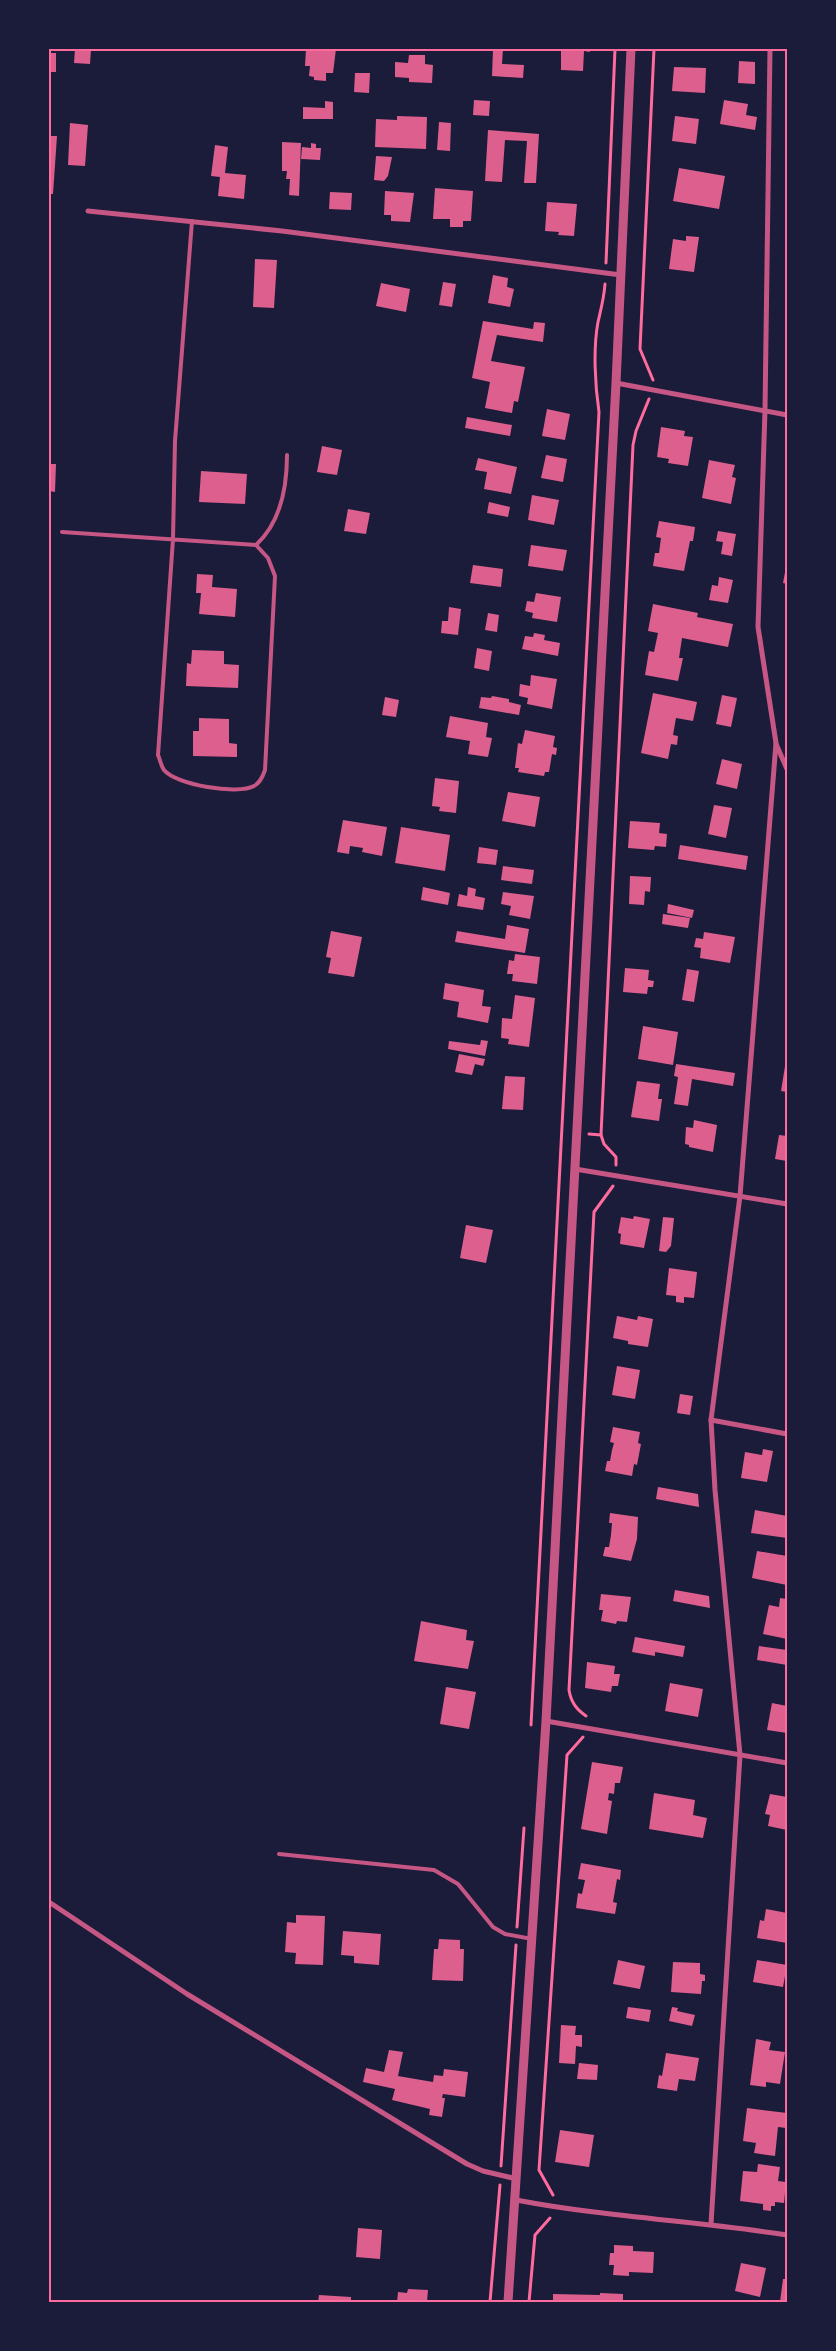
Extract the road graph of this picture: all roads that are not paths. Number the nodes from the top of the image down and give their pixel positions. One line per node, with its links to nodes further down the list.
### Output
1 (632, 49): 5 (street)
2 (770, 49): 7 (street)
3 (88, 211): 4 (street)
4 (192, 221): 5 (street); 11 (lane)
5 (622, 275): 6 (street)
6 (616, 383): 7 (street); 15 (street)
7 (765, 410): 8 (street); 13 (street)
8 (787, 415)
9 (287, 455): 12 (lane)
10 (62, 532): 11 (lane)
11 (173, 540): 12 (lane); 12 (lane)
12 (256, 545)
13 (776, 743): 14 (street); 16 (street)
14 (787, 770)
15 (575, 1169): 16 (street); 20 (street)
16 (740, 1196): 17 (street); 18 (street)
17 (787, 1204)
18 (711, 1420): 19 (street); 21 (street)
19 (787, 1434)
20 (546, 1721): 21 (street); 25 (street)
21 (740, 1755): 22 (street); 28 (street)
22 (787, 1763)
23 (280, 1854): 25 (lane)
24 (49, 1902): 26 (street)
25 (532, 1939): 26 (street)
26 (517, 2179): 27 (street)
27 (516, 2200): 28 (street); 30 (street)
28 (711, 2224): 29 (street)
29 (787, 2234)
30 (508, 2302)

